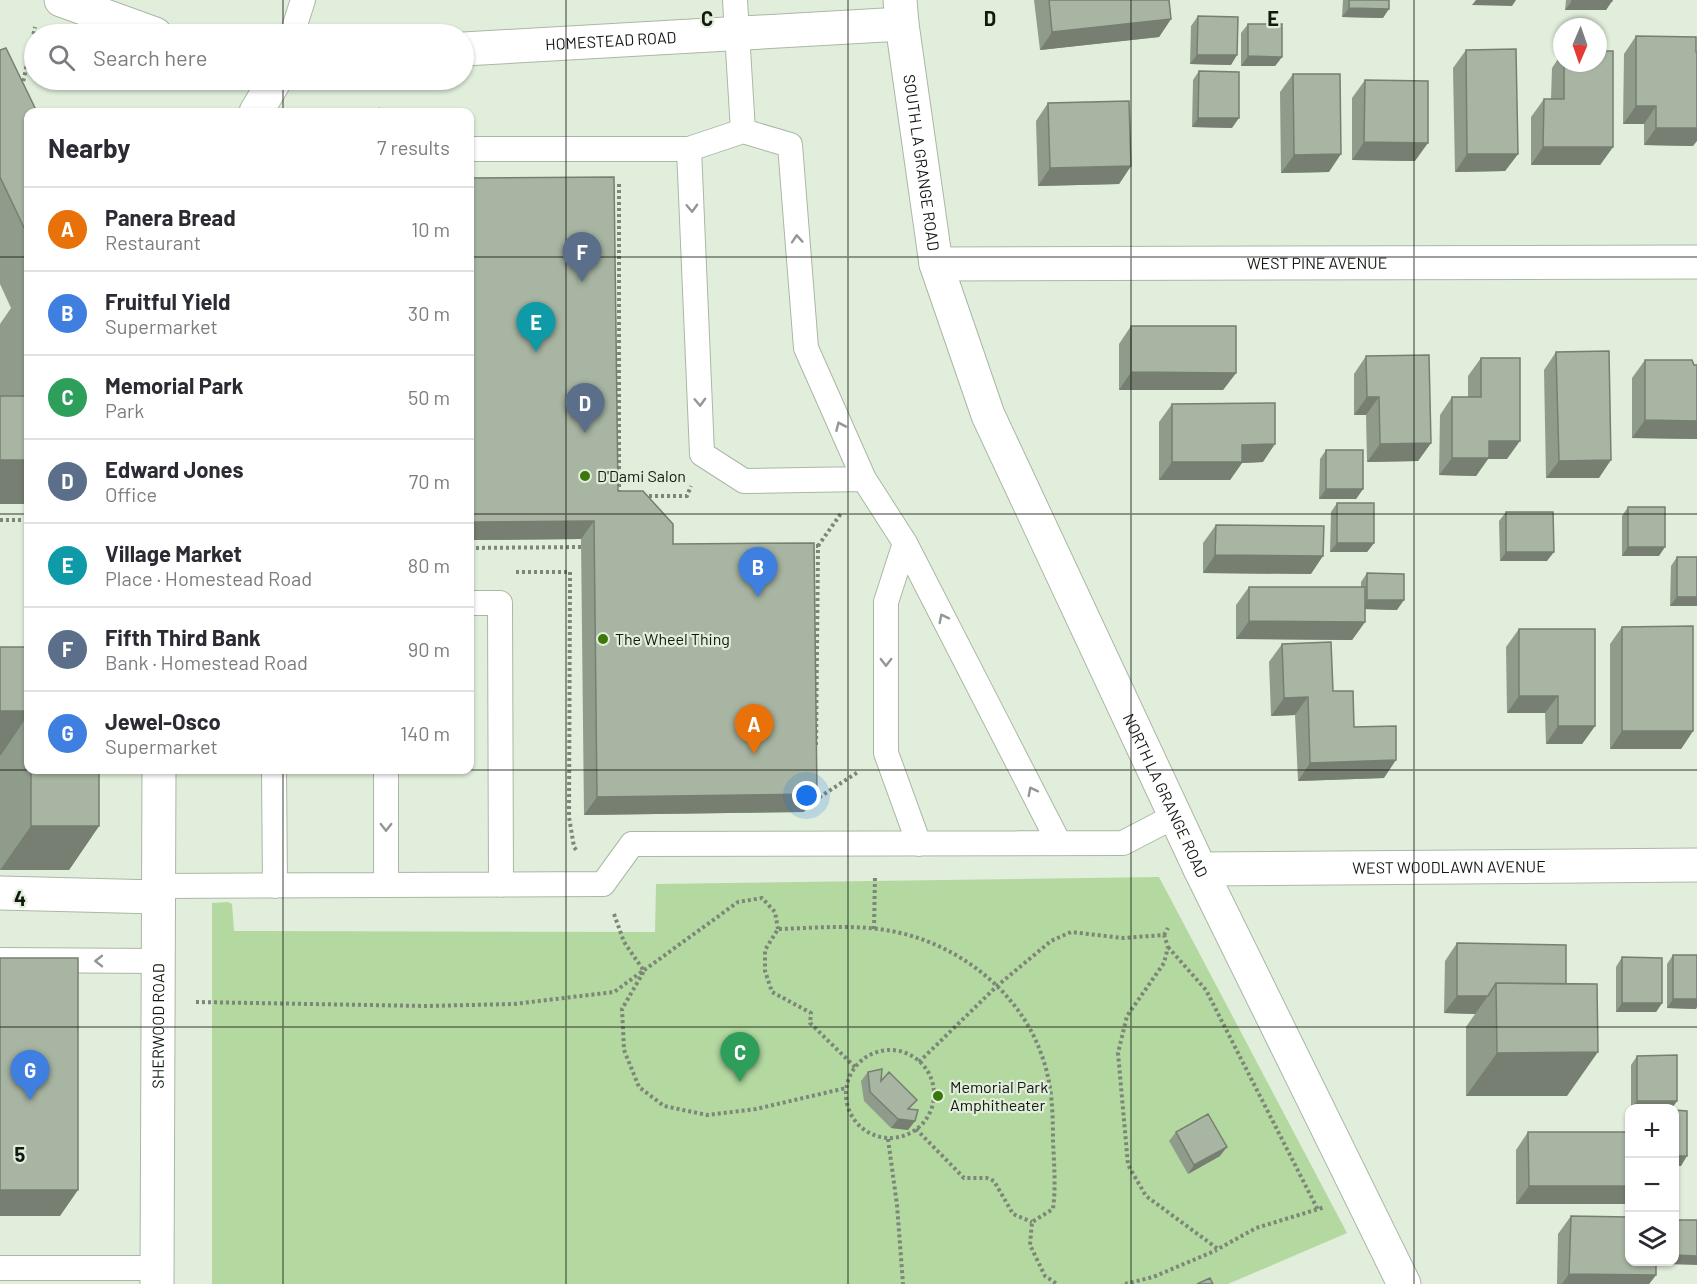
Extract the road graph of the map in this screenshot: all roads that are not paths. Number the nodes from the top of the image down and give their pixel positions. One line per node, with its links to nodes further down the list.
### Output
1 (61, 0): 5 (street)
2 (303, 0): 6 (lane)
3 (735, 0): 7 (lane)
4 (901, 12): 7 (street, HOMESTEAD ROAD); 15 (street, SOUTH LA GRANGE ROAD)
5 (127, 24)
6 (295, 24)
7 (737, 33): 8 (street, HOMESTEAD ROAD); 11 (lane)
8 (474, 48)
9 (269, 90): 10 (street)
10 (258, 108)
11 (743, 131): 13 (lane); 17 (lane, one-way to 11)
12 (474, 149): 13 (lane)
13 (689, 149): 17 (lane, one-way to 17)
14 (1697, 262): 15 (street, WEST PINE AVENUE)
15 (936, 264): 16 (street, SOUTH LA GRANGE ROAD)
16 (948, 298): 23 (street, NORTH LA GRANGE ROAD)
17 (864, 479): 18 (lane)
18 (905, 543): 24 (lane, one-way to 18); 25 (lane, one-way to 25)
19 (474, 603): 29 (lane)
20 (159, 774): 31 (street, SHERWOOD ROAD)
21 (274, 774): 30 (lane)
22 (386, 774): 28 (lane, one-way to 28)
23 (1175, 816): 24 (lane); 27 (street, NORTH LA GRANGE ROAD)
24 (1059, 843): 25 (lane)
25 (919, 844): 29 (lane)
26 (1697, 865): 27 (street, WEST WOODLAWN AVENUE)
27 (1200, 868): 37 (street, NORTH LA GRANGE ROAD)
28 (386, 885): 29 (lane); 30 (lane)
29 (501, 885)
30 (275, 886): 31 (lane)
31 (158, 891): 32 (street); 34 (street, SHERWOOD ROAD)
32 (0, 893)
33 (0, 960): 34 (lane, one-way to 33)
34 (158, 961): 36 (street, SHERWOOD ROAD)
35 (0, 1268): 36 (lane)
36 (157, 1276)
37 (1404, 1284)

